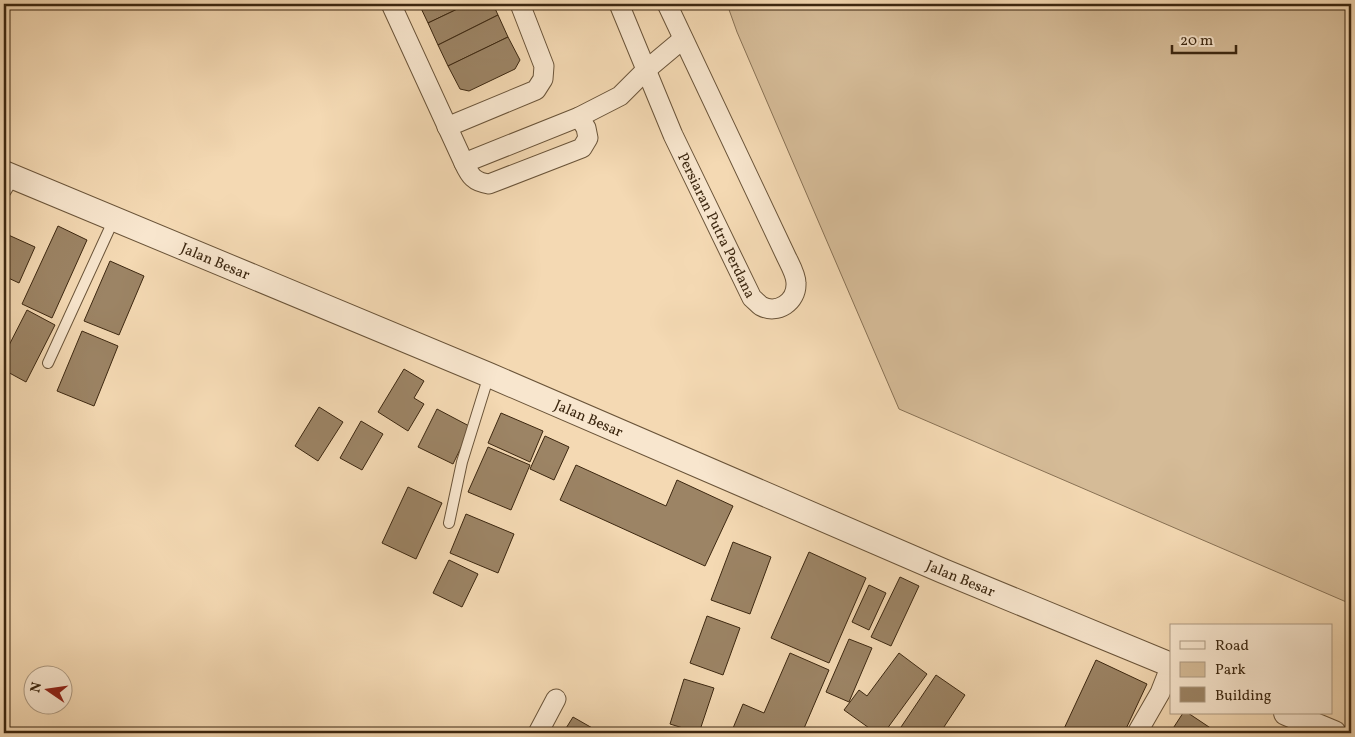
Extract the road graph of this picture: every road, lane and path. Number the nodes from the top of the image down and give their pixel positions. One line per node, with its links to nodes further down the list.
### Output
1 (391, 4): 8 (street)
2 (520, 4): 8 (street)
3 (619, 4): 6 (street, Persiaran Putra Perdana)
4 (667, 4): 5 (street, Persiaran Putra Perdana)
5 (684, 39): 6 (street); 6 (street, Persiaran Putra Perdana)
6 (646, 70): 7 (street)
7 (579, 117): 9 (street); 9 (street)
8 (447, 128): 9 (street)
9 (464, 163)
10 (7, 182): 11 (street, Jalan Besar)
11 (114, 219): 12 (lane); 13 (street, Jalan Besar)
12 (48, 363)
13 (489, 375): 14 (lane); 15 (street, Jalan Besar)
14 (449, 523)
15 (1170, 665)
16 (1170, 668): 20 (street)
17 (556, 699): 19 (street)
18 (1288, 714): 21 (street)
19 (538, 733)
20 (1137, 733)
21 (1334, 733)

